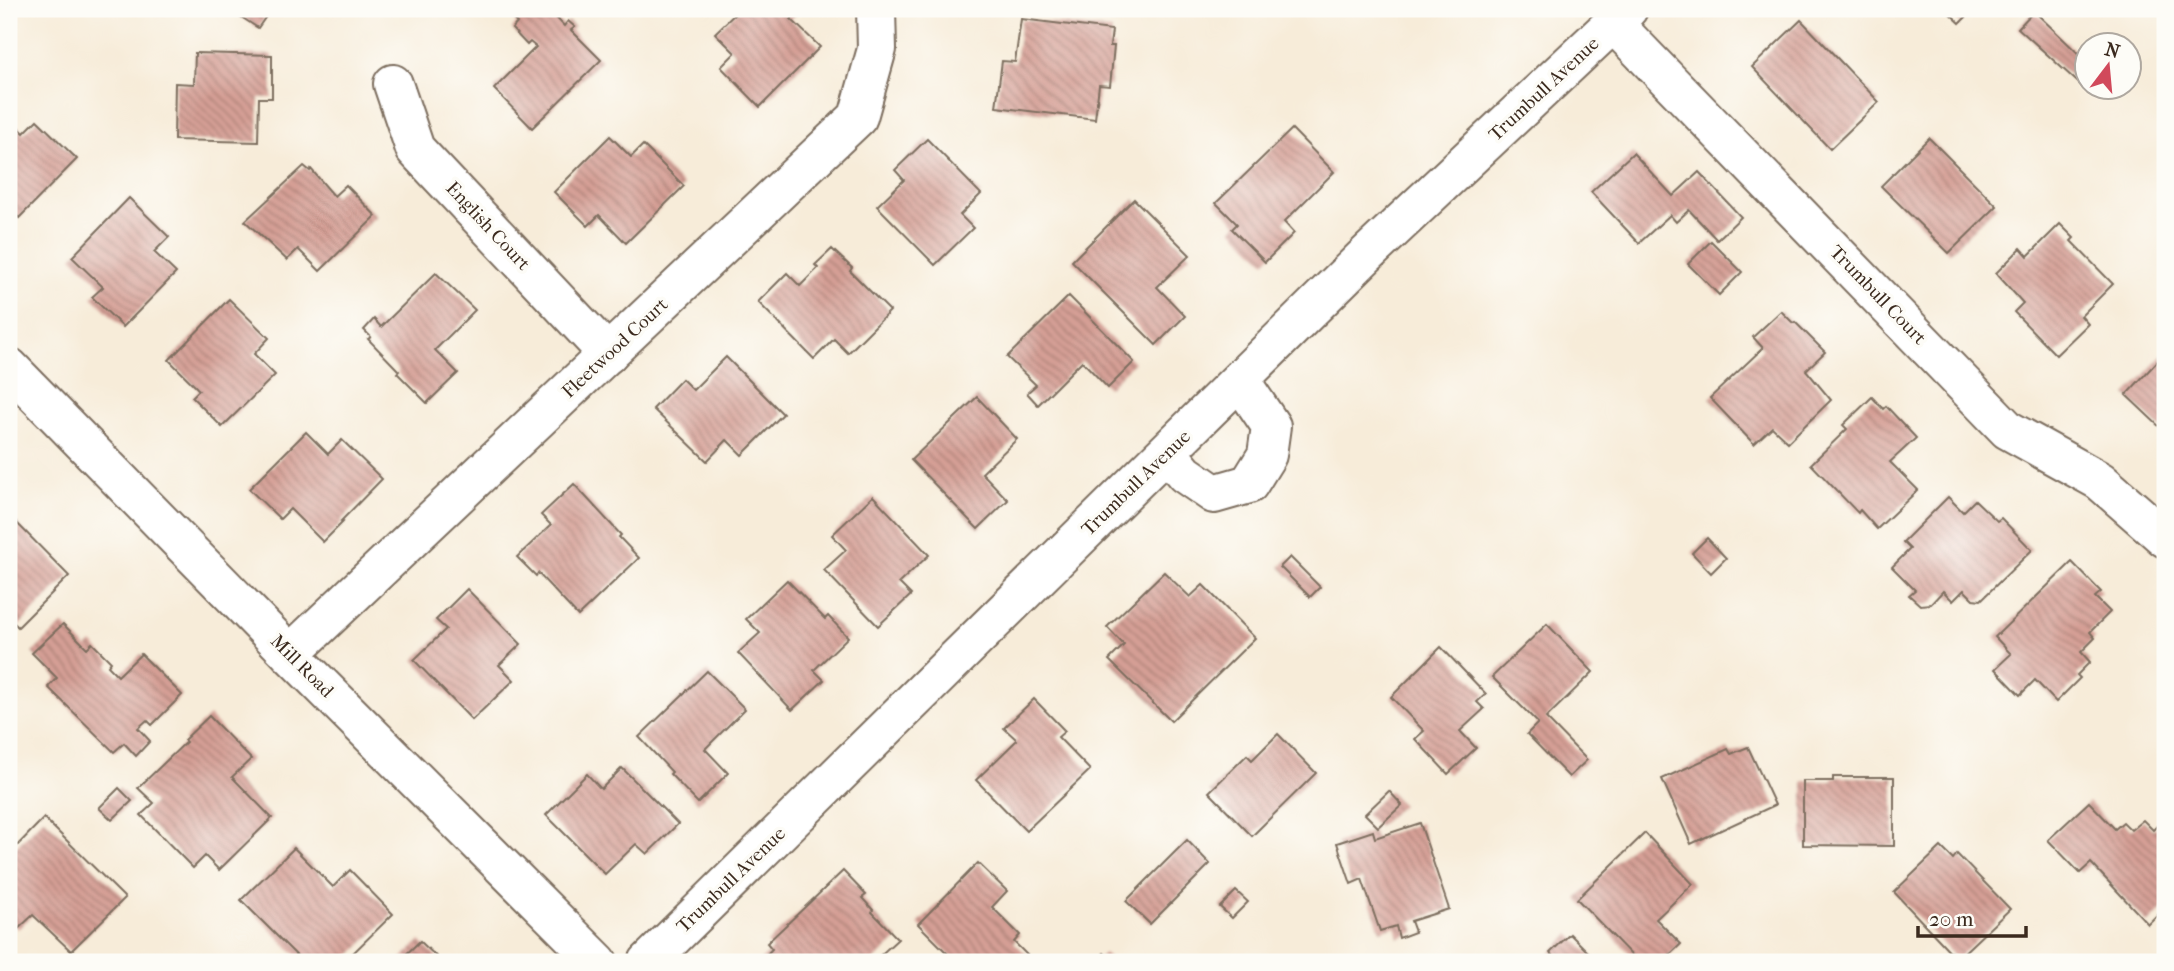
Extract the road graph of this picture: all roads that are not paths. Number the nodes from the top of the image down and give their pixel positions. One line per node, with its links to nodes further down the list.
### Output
1 (876, 9): 4 (street, Fleetwood Court)
2 (1621, 16): 6 (street, Trumbull Avenue); 8 (street, Trumbull Court)
3 (393, 84): 4 (street, English Court)
4 (608, 354): 9 (street, Fleetwood Court)
5 (9, 367): 9 (street, Mill Road)
6 (1240, 380): 7 (street, Trumbull Avenue); 7 (street)
7 (1167, 452): 11 (street, Trumbull Avenue)
8 (2165, 538)
9 (290, 654): 10 (street, Mill Road)
10 (598, 962)
11 (648, 962)

